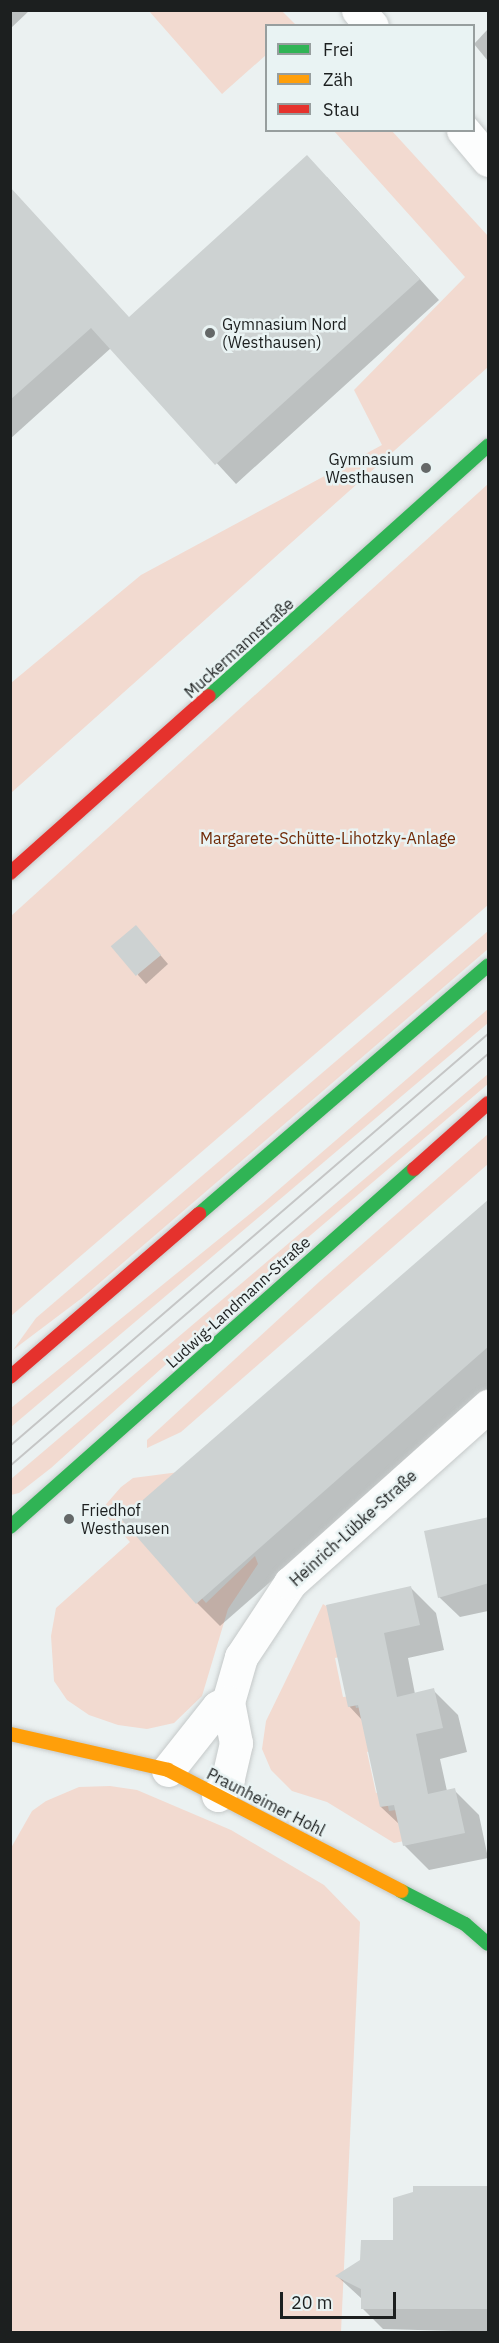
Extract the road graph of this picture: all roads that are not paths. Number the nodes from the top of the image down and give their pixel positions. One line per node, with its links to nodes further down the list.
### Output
1 (358, 10): 2 (street)
2 (370, 24)
3 (466, 132): 4 (street)
4 (489, 160)
5 (489, 446): 6 (main road, Muckermannstraße)
6 (10, 873)
7 (489, 965): 9 (main road)
8 (489, 1103): 11 (main road, Ludwig-Landmann-Straße)
9 (10, 1377)
10 (489, 1406): 12 (street, Heinrich-Lübke-Straße)
11 (10, 1527)
12 (228, 1702): 14 (street); 15 (street, Heinrich-Lübke-Straße)
13 (10, 1734): 14 (main road, Praunheimer Hohl)
14 (168, 1770): 15 (main road, Praunheimer Hohl)
15 (218, 1795): 16 (main road, Praunheimer Hohl)
16 (489, 1944)

